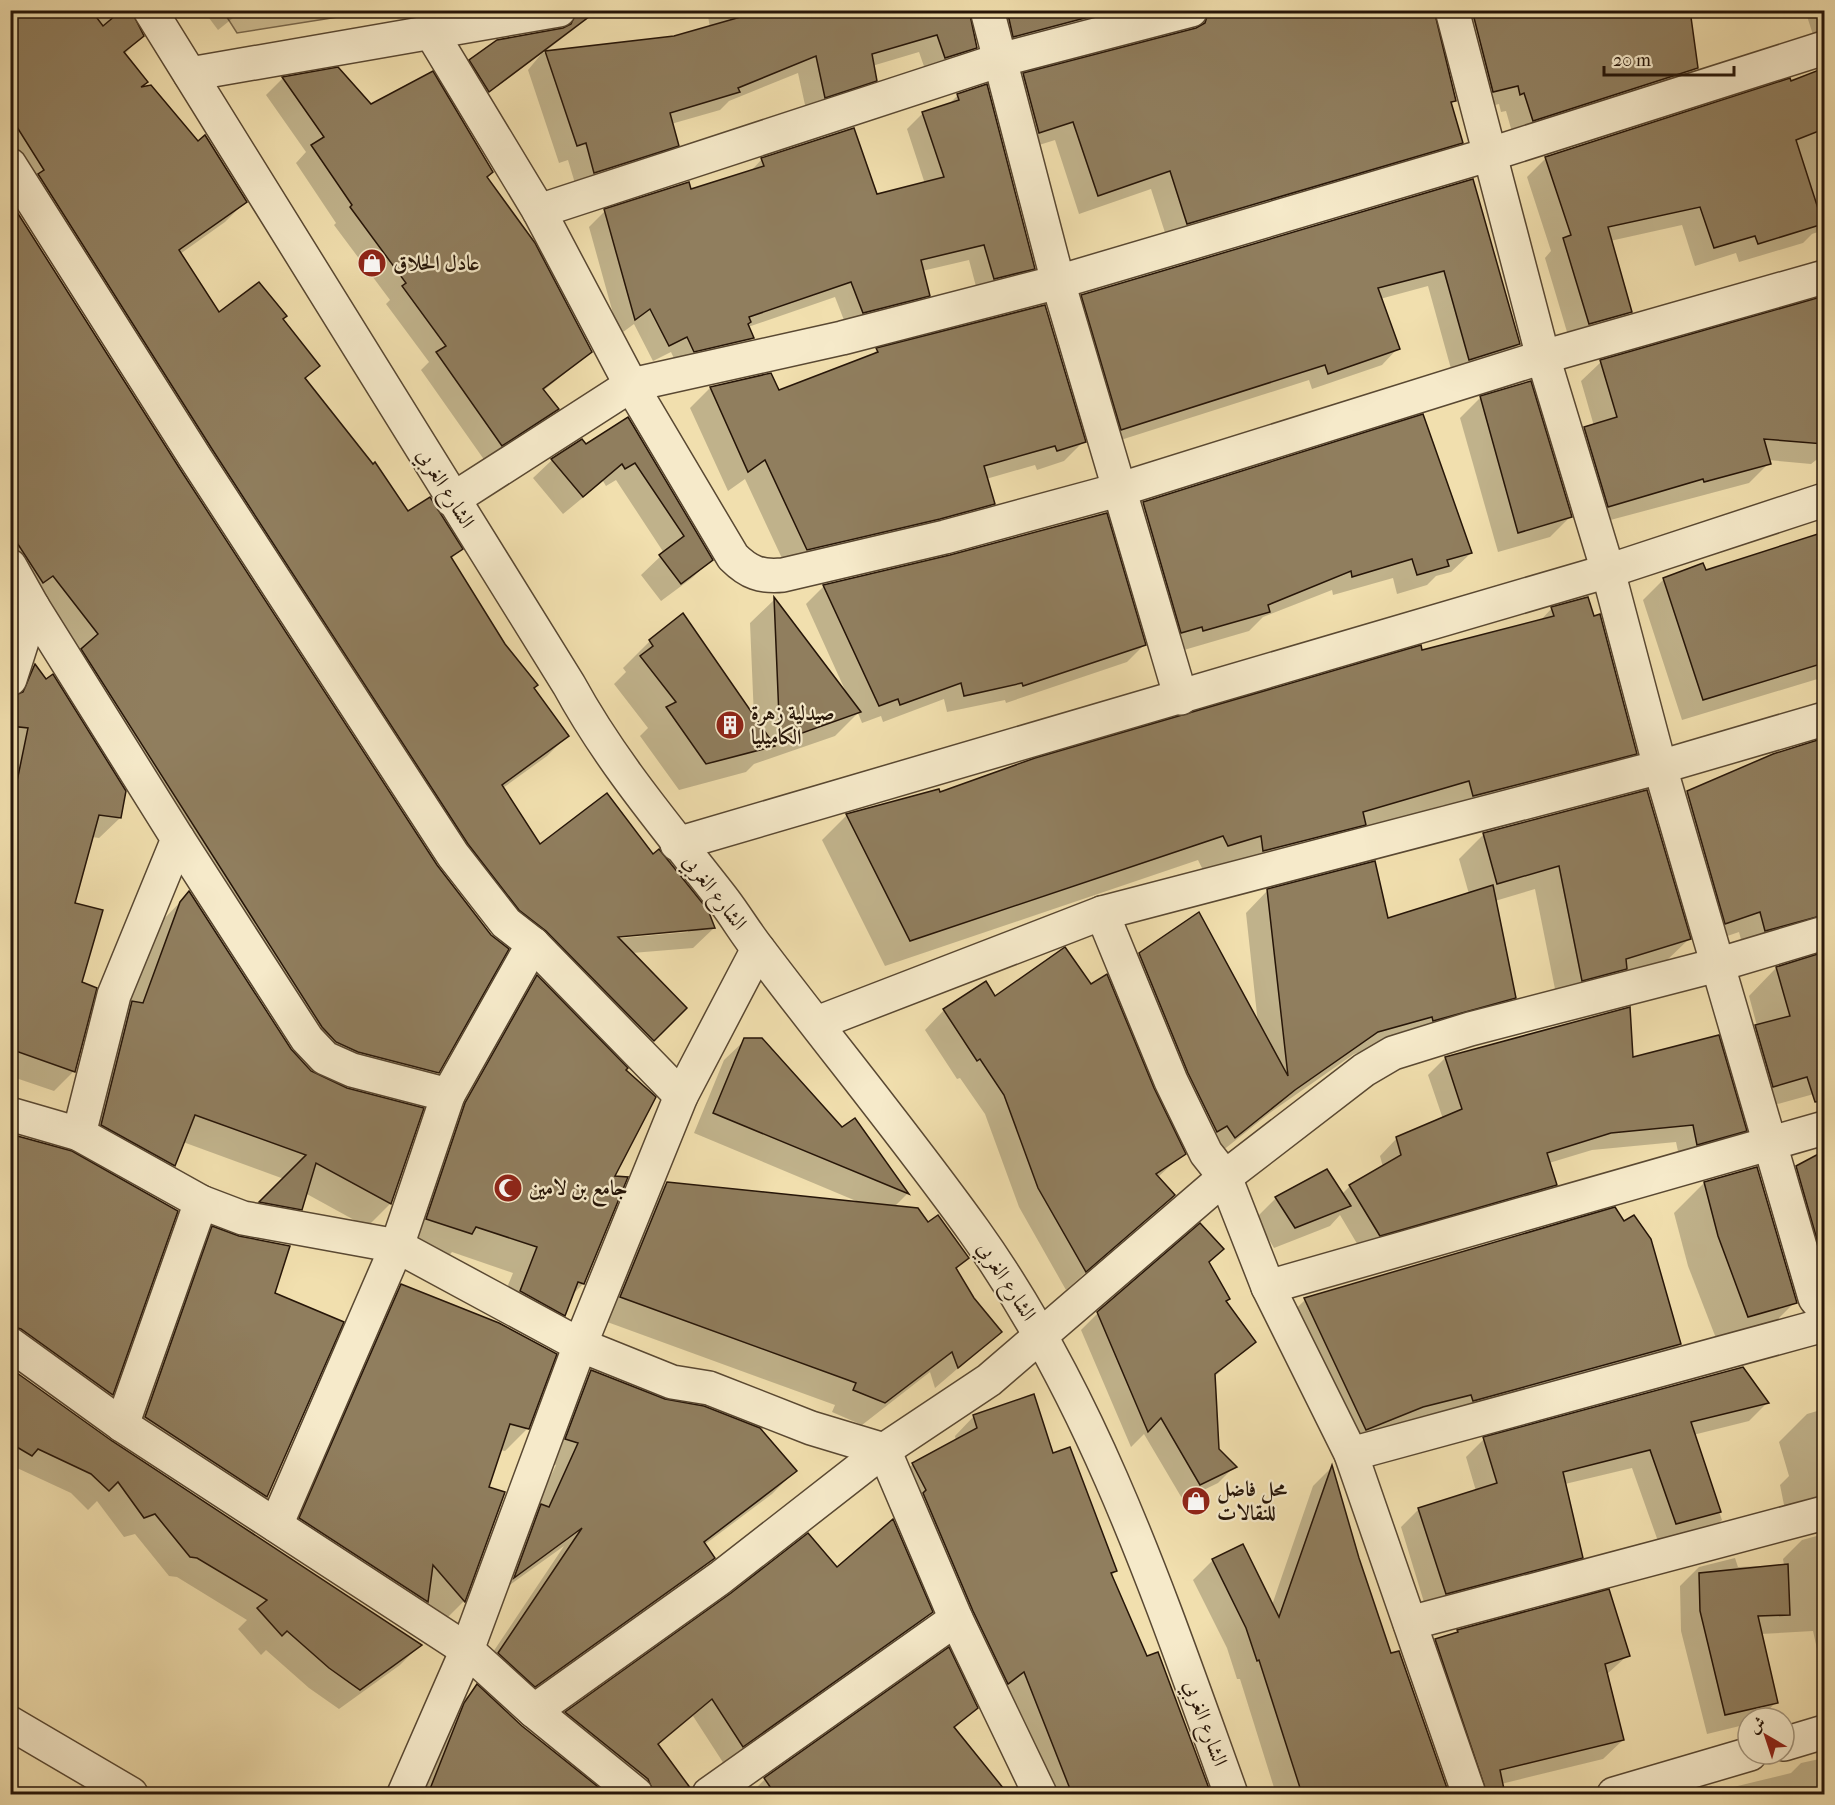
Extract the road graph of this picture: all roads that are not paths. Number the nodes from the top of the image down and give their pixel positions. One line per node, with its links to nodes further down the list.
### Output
1 (150, 10): 9 (street, الشارع الغربي)
2 (559, 10): 6 (street)
3 (987, 10): 8 (street)
4 (1191, 10): 8 (street)
5 (1452, 10): 10 (street)
6 (432, 34): 9 (street); 12 (street)
7 (1824, 48): 10 (street)
8 (1000, 60): 12 (street); 14 (street)
9 (190, 74): 18 (street, الشارع الغربي)
10 (1491, 154): 14 (street); 15 (street)
11 (10, 165): 31 (street)
12 (539, 211): 16 (street)
13 (1824, 277): 15 (street)
14 (1058, 282): 16 (street); 17 (street)
15 (1543, 357): 17 (street); 21 (street)
16 (631, 385): 17 (street); 18 (street)
17 (1118, 490): 24 (street)
18 (452, 500): 28 (street, الشارع الغربي)
19 (1824, 500): 21 (street)
20 (10, 566): 22 (street)
21 (1608, 571): 24 (street); 26 (street)
22 (33, 607): 23 (street); 27 (street)
23 (10, 679)
24 (1182, 698): 28 (street)
25 (1824, 719): 26 (street)
26 (1660, 767): 29 (street); 33 (street)
27 (178, 839): 35 (street); 39 (street)
28 (677, 844): 32 (street, الشارع الغربي)
29 (1102, 913): 34 (street); 41 (street)
30 (1824, 933): 33 (street)
31 (533, 944): 35 (street); 36 (street)
32 (758, 949): 34 (street, الشارع الغربي); 36 (street)
33 (1717, 965): 40 (street); 41 (street)
34 (817, 1023): 47 (street, الشارع الغربي)
35 (448, 1095): 43 (street)
36 (681, 1096): 49 (street)
37 (10, 1114): 39 (street)
38 (1824, 1128): 40 (street)
39 (79, 1134): 42 (street)
40 (1772, 1143): 44 (street); 45 (street)
41 (1225, 1177): 44 (street); 47 (street)
42 (201, 1202): 43 (street); 50 (street)
43 (397, 1246): 49 (street); 54 (street)
44 (1268, 1287): 52 (street)
45 (1824, 1310)
46 (1824, 1325): 52 (street)
47 (1041, 1333): 51 (street); 68 (street, الشارع الغربي)
48 (10, 1344): 50 (street)
49 (580, 1345): 51 (street); 57 (street)
50 (122, 1425): 54 (street)
51 (884, 1450): 55 (street); 58 (street)
52 (1351, 1454): 56 (street)
53 (1824, 1513): 56 (street)
54 (276, 1525): 57 (street)
55 (956, 1619): 66 (street); 67 (street)
56 (1410, 1623): 69 (street)
57 (467, 1650): 58 (street); 64 (street)
58 (534, 1711): 65 (street)
59 (10, 1723): 63 (street)
60 (1824, 1732): 61 (street)
61 (1796, 1740)
62 (1736, 1758): 70 (street)
63 (131, 1794)
64 (404, 1794)
65 (636, 1794)
66 (709, 1794)
67 (1040, 1794)
68 (1232, 1794)
69 (1469, 1794)
70 (1614, 1794)

